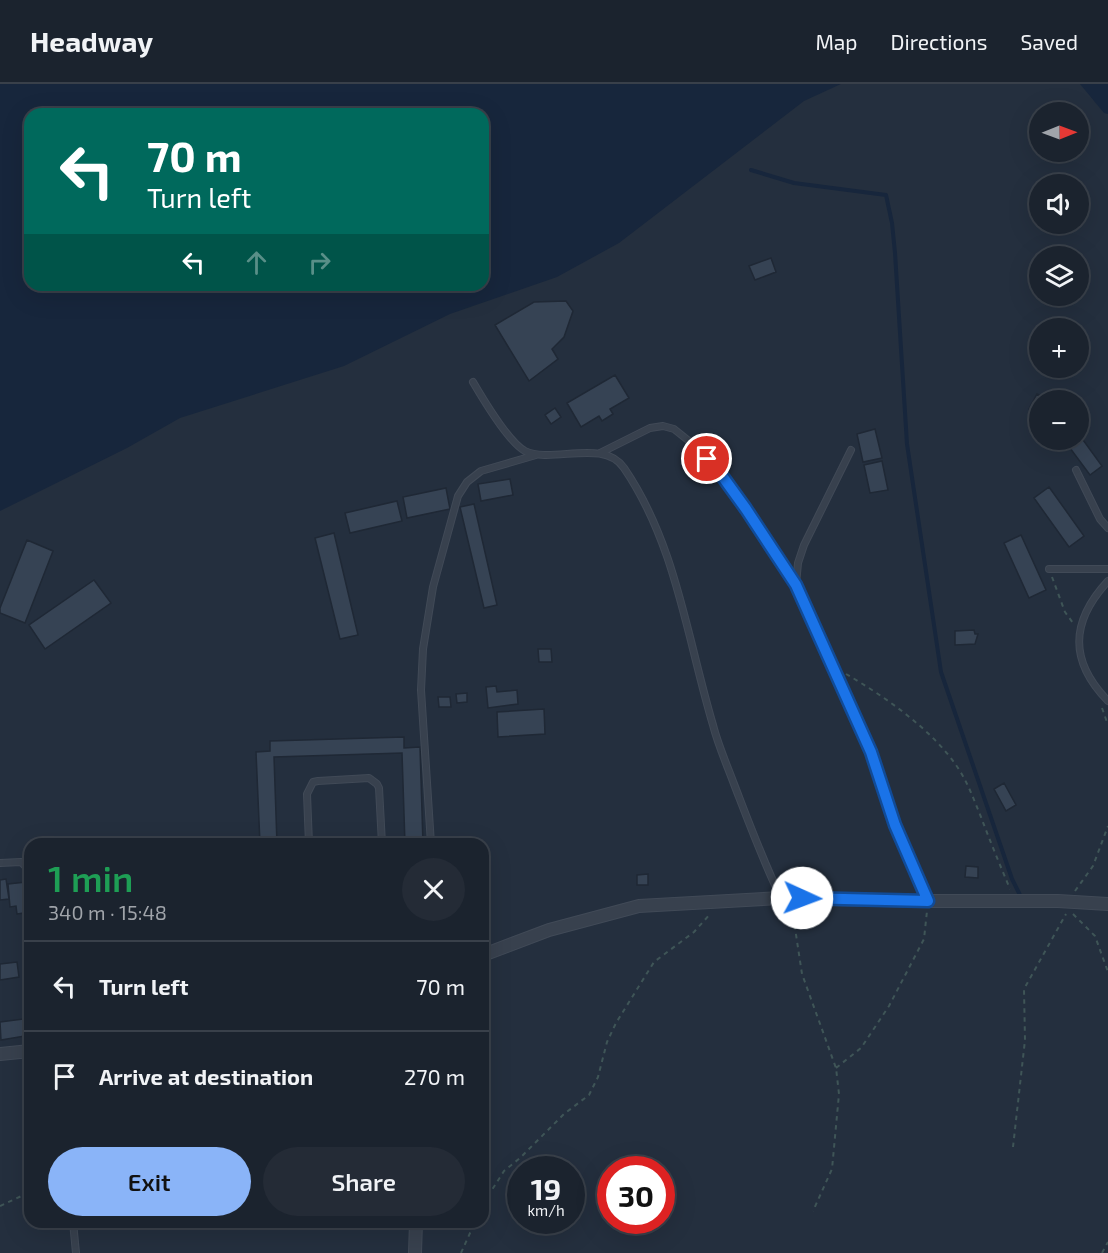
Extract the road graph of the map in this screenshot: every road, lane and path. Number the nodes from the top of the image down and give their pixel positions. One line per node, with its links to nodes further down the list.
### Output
1 (473, 382): 3 (lane)
2 (851, 450): 10 (lane)
3 (537, 454): 4 (lane); 17 (lane)
4 (599, 454): 10 (lane); 20 (lane)
5 (1076, 470): 6 (lane)
6 (1108, 528)
7 (1049, 569): 8 (lane); 11 (path)
8 (1108, 569)
9 (1108, 581): 11 (lane)
10 (796, 585): 12 (lane)
11 (1080, 633): 13 (lane)
12 (833, 666): 21 (path); 23 (lane)
13 (1108, 701)
14 (1108, 826): 24 (path)
15 (309, 838): 16 (lane)
16 (382, 838)
17 (431, 838)
18 (0, 863): 19 (lane)
19 (24, 865)
20 (781, 898): 22 (street); 23 (street); 30 (path)
21 (1014, 900): 23 (street); 24 (street)
22 (723, 901): 26 (street); 33 (path)
23 (928, 901): 30 (path)
24 (1070, 901): 25 (street)
25 (1108, 904)
26 (489, 953)
27 (1108, 972): 31 (path)
28 (24, 1052): 29 (street)
29 (0, 1054)
30 (836, 1068): 35 (path)
31 (1013, 1147)
32 (24, 1195): 34 (path)
33 (489, 1195)
34 (0, 1206)
35 (813, 1211)
36 (74, 1228): 40 (lane)
37 (416, 1228): 41 (street)
38 (473, 1228): 42 (path)
39 (1108, 1242): 43 (path)
40 (76, 1253)
41 (415, 1253)
42 (461, 1253)
43 (1102, 1253)

